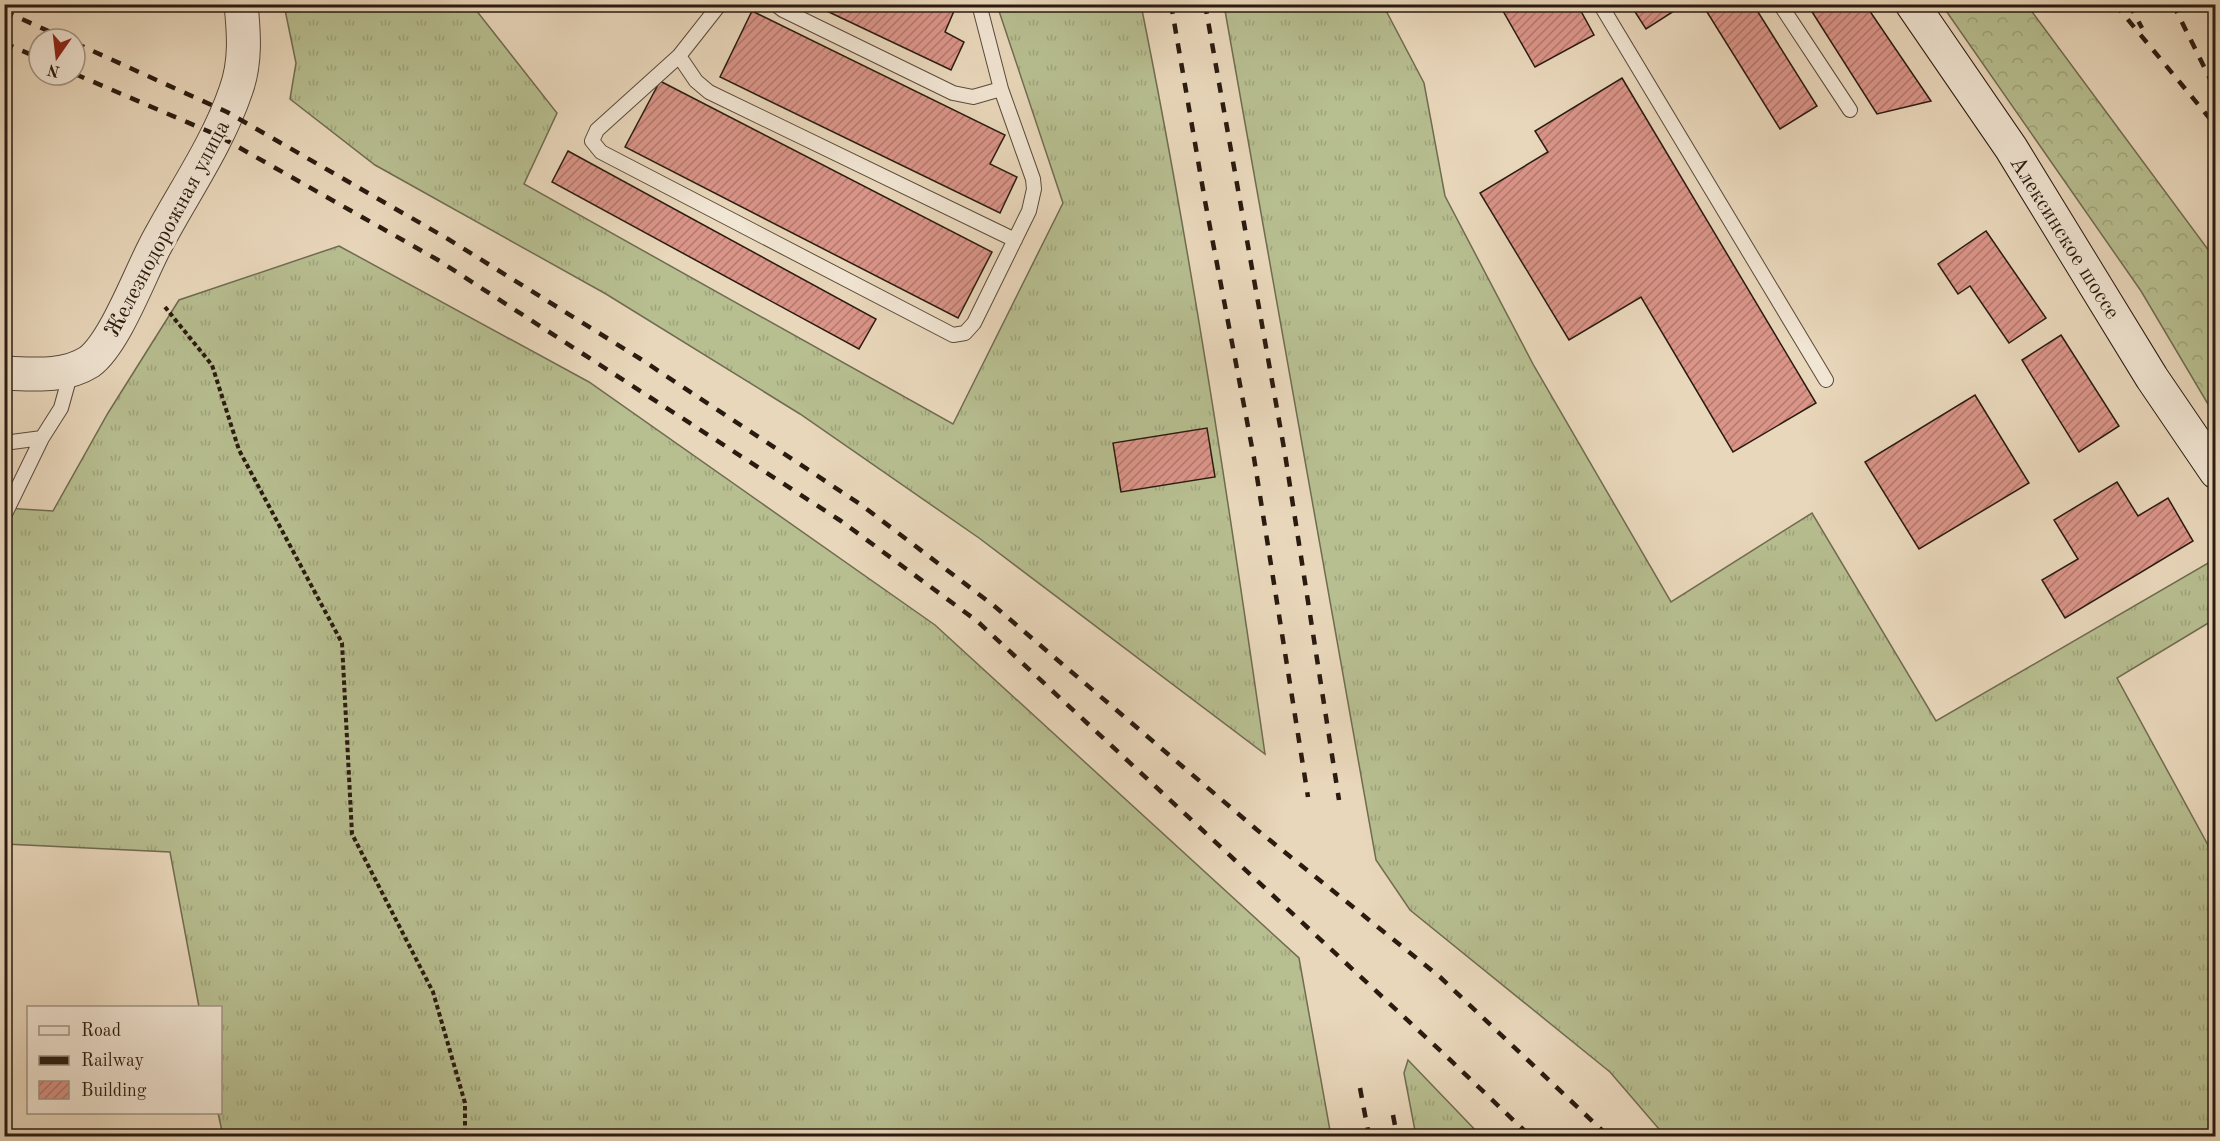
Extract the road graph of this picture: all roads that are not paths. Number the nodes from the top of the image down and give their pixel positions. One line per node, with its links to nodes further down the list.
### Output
1 (241, 4): 12 (main road, Железнодорожная улица)
2 (720, 4): 8 (lane)
3 (775, 4): 9 (lane)
4 (979, 4): 9 (lane)
5 (1599, 4): 14 (lane)
6 (1780, 4): 10 (lane)
7 (1912, 4): 17 (main road, Алексинское шоссе)
8 (679, 56): 11 (lane); 11 (lane)
9 (1001, 89): 11 (lane)
10 (1850, 110)
11 (1015, 240)
12 (71, 370): 13 (main road, Железнодорожная улица); 15 (lane)
13 (4, 373)
14 (1826, 380)
15 (42, 438): 16 (lane); 18 (lane)
16 (4, 442)
17 (2216, 472)
18 (4, 516)

